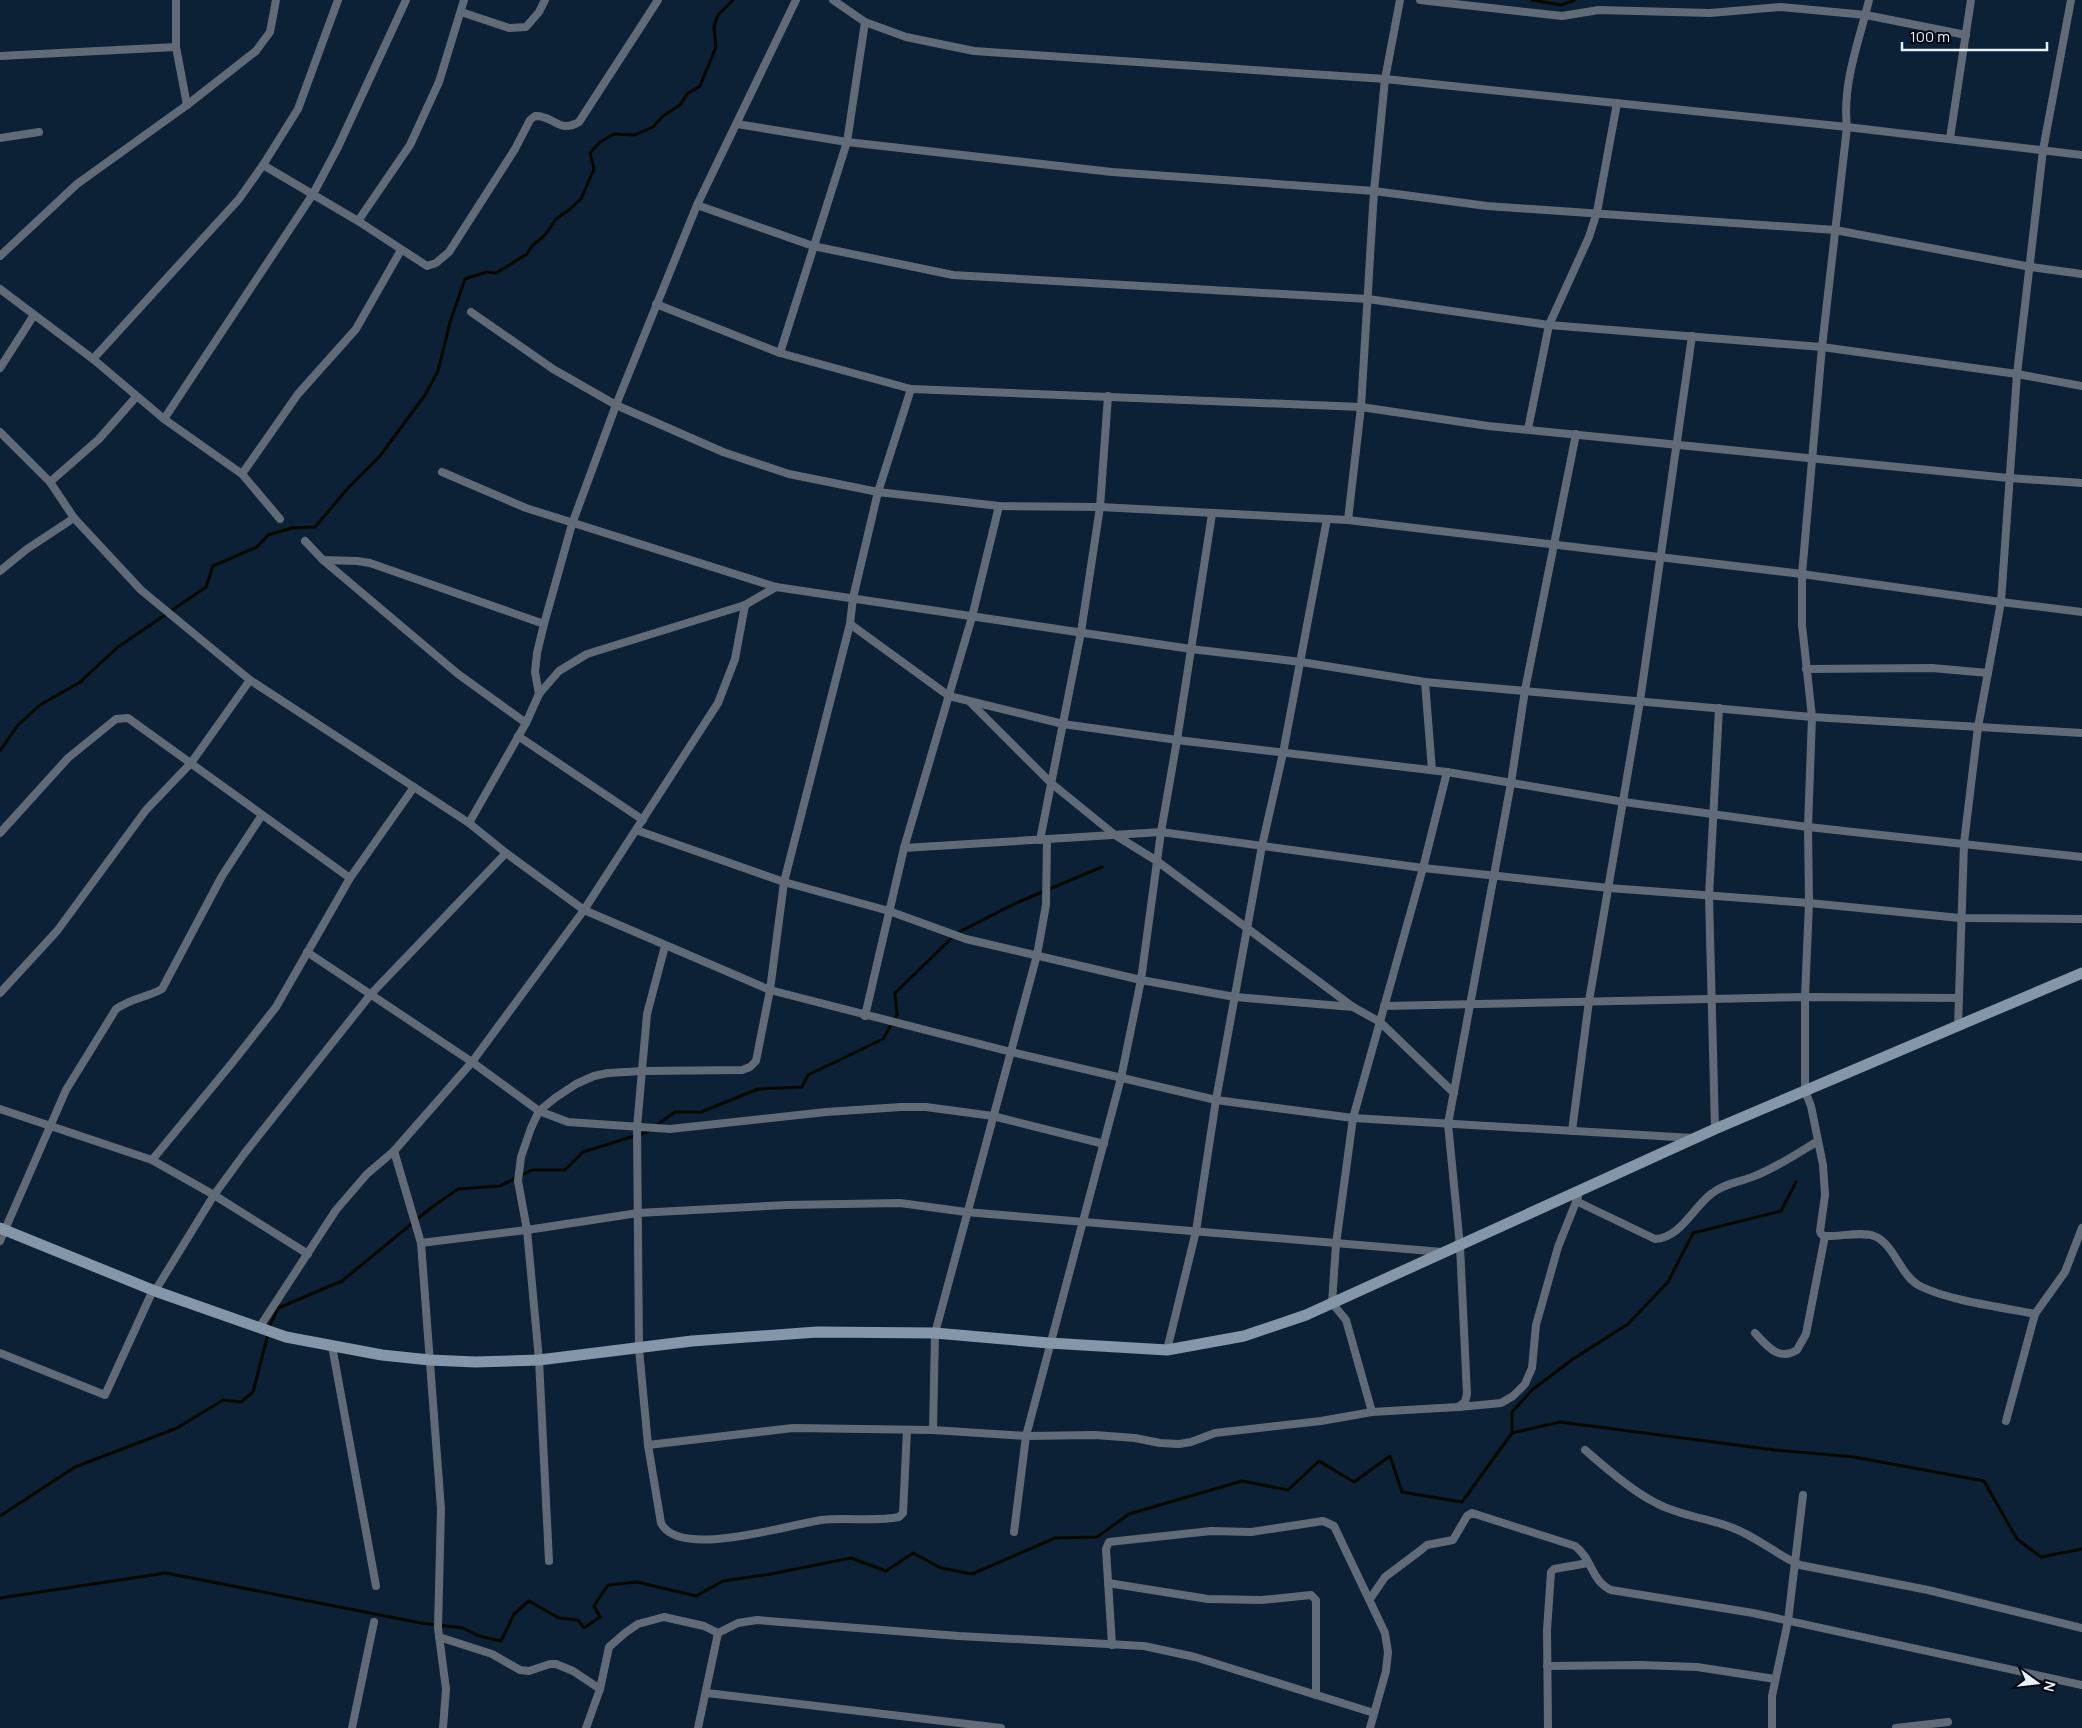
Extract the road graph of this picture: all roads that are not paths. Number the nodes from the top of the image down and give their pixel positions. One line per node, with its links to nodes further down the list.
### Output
1 (176, 0): 19 (street)
2 (276, 0): 23 (street)
3 (338, 0): 32 (street)
4 (406, 0): 34 (street)
5 (464, 0): 15 (street)
6 (545, 0): 15 (street)
7 (658, 0): 40 (street)
8 (796, 0): 24 (street)
9 (833, 0): 17 (street)
10 (1400, 0): 21 (street)
11 (1420, 0): 16 (street)
12 (1869, 0): 16 (street)
13 (1971, 0): 18 (street)
14 (2071, 0): 30 (street)
15 (460, 12): 37 (street)
16 (1866, 15): 18 (street); 25 (street)
17 (866, 22): 21 (street); 29 (street)
18 (1966, 35): 28 (street)
19 (176, 47): 20 (street); 23 (street)
20 (0, 56)
21 (1385, 79): 22 (street); 33 (street)
22 (1617, 103): 25 (street); 36 (street)
23 (187, 105): 41 (street)
24 (736, 124): 29 (street); 35 (street)
25 (1847, 127): 28 (street); 38 (street)
26 (39, 132): 27 (street)
27 (0, 138)
28 (1950, 138): 30 (street)
29 (847, 142): 33 (street); 39 (street)
30 (2044, 150): 31 (street); 42 (street)
31 (2082, 155)
32 (263, 166): 34 (street); 53 (street)
33 (1374, 191): 36 (street); 45 (street)
34 (313, 194): 37 (street); 62 (street)
35 (697, 205): 39 (street); 46 (street)
36 (1597, 212): 38 (street); 49 (street)
37 (358, 222): 40 (street)
38 (1835, 230): 42 (street); 51 (street)
39 (814, 246): 45 (street); 52 (street)
40 (402, 250): 69 (street)
41 (0, 256)
42 (2031, 267): 43 (street); 55 (street)
43 (2082, 274)
44 (0, 288): 48 (street)
45 (1368, 299): 49 (street); 61 (street)
46 (656, 304): 52 (street); 60 (street)
47 (471, 312): 60 (street)
48 (34, 316): 53 (street); 54 (street)
49 (1550, 325): 50 (street); 63 (street)
50 (1692, 336): 51 (street); 66 (street)
51 (1822, 347): 55 (street); 67 (street)
52 (780, 353): 57 (street)
53 (92, 359): 59 (street)
54 (0, 367)
55 (2017, 374): 56 (street); 70 (street)
56 (2082, 386)
57 (911, 388): 58 (street); 73 (street)
58 (1108, 396): 61 (street); 75 (street)
59 (136, 397): 62 (street); 71 (street)
60 (616, 405): 73 (street); 81 (street)
61 (1361, 406): 63 (street); 80 (street)
62 (164, 419): 69 (street)
63 (1528, 429): 65 (street)
64 (0, 432): 71 (street)
65 (1576, 434): 66 (street); 83 (street)
66 (1678, 444): 67 (street); 84 (street)
67 (1814, 457): 70 (street); 87 (street)
68 (442, 472): 81 (street)
69 (242, 474): 78 (street)
70 (2009, 478): 72 (street); 90 (street)
71 (50, 482): 77 (street)
72 (2082, 483)
73 (878, 492): 74 (street); 89 (street)
74 (999, 506): 75 (street); 93 (street)
75 (1100, 507): 76 (street); 96 (street)
76 (1212, 514): 79 (street); 97 (street)
77 (74, 518): 86 (street); 101 (street)
78 (280, 519)
79 (1327, 519): 80 (street); 98 (street)
80 (1348, 520): 83 (street)
81 (572, 524): 88 (street); 94 (street)
82 (305, 541): 85 (street)
83 (1553, 544): 84 (street); 103 (street)
84 (1662, 557): 87 (street); 106 (street)
85 (323, 560): 94 (street); 110 (street)
86 (0, 571)
87 (1802, 574): 90 (street); 99 (street)
88 (776, 587): 89 (street); 91 (street)
89 (853, 598): 93 (street); 95 (street)
90 (2001, 602): 92 (street); 100 (street)
91 (745, 605): 104 (street); 126 (street)
92 (2082, 612)
93 (972, 617): 96 (street); 105 (street)
94 (544, 624): 104 (street)
95 (850, 624): 105 (street); 143 (street)
96 (1081, 632): 97 (street); 111 (street)
97 (1191, 648): 98 (street); 115 (street)
98 (1301, 662): 102 (street); 116 (street)
99 (1806, 669): 100 (street); 109 (street)
100 (1988, 673): 112 (street)
101 (250, 680): 117 (street); 122 (street)
102 (1424, 682): 103 (street); 118 (street)
103 (1525, 690): 106 (street); 121 (street)
104 (539, 694): 110 (street)
105 (949, 696): 107 (street); 136 (street)
106 (1640, 700): 108 (street); 123 (street)
107 (970, 701): 111 (street); 120 (street)
108 (1719, 708): 109 (street); 124 (street)
109 (1812, 717): 112 (street); 128 (street)
110 (526, 723): 114 (street)
111 (1063, 724): 115 (street); 120 (street)
112 (1978, 726): 113 (street); 134 (street)
113 (2082, 734)
114 (518, 736): 126 (street); 127 (street)
115 (1177, 740): 116 (street); 131 (street)
116 (1283, 753): 118 (street); 135 (street)
117 (191, 763): 125 (street); 130 (street); 158 (street)
118 (1432, 770): 119 (street)
119 (1447, 772): 121 (street); 140 (street)
120 (1051, 783): 132 (street); 133 (street)
121 (1511, 783): 123 (street); 141 (street)
122 (414, 787): 127 (street); 142 (street)
123 (1624, 802): 124 (street); 144 (street)
124 (1714, 814): 128 (street); 145 (street)
125 (262, 815): 142 (street); 183 (street)
126 (642, 820): 129 (street)
127 (469, 823): 137 (street)
128 (1808, 827): 134 (street); 146 (street)
129 (636, 830): 143 (street); 147 (street)
130 (0, 832)
131 (1160, 832): 132 (street); 135 (street); 139 (street)
132 (1115, 835): 133 (street); 139 (street)
133 (1044, 839): 136 (street); 154 (street)
134 (1964, 843): 138 (street); 149 (street)
135 (1262, 846): 140 (street); 151 (street)
136 (904, 848): 148 (street)
137 (506, 853): 147 (street); 159 (street)
138 (2082, 857)
139 (1157, 861): 151 (street); 156 (street)
140 (1423, 868): 141 (street); 166 (street)
141 (1494, 876): 144 (street); 165 (street)
142 (350, 878): 153 (street)
143 (784, 882): 148 (street); 157 (street)
144 (1609, 888): 145 (street); 164 (street)
145 (1709, 896): 146 (street); 163 (street)
146 (1809, 903): 149 (street); 161 (street)
147 (584, 910): 152 (street); 172 (street)
148 (889, 911): 154 (street); 168 (street)
149 (1960, 918): 150 (street); 162 (street)
150 (2082, 919)
151 (1247, 928): 160 (street); 167 (street)
152 (665, 946): 157 (street); 173 (street)
153 (308, 952): 159 (street); 191 (street)
154 (1037, 955): 156 (street); 171 (street)
155 (2082, 973): 170 (street)
156 (1141, 980): 160 (street); 174 (street)
157 (770, 990): 168 (street); 173 (street)
158 (0, 993)
159 (372, 994): 172 (street); 192 (street)
160 (1235, 997): 167 (street); 177 (street)
161 (1805, 997): 162 (street); 163 (street); 175 (street)
162 (1959, 998): 170 (street)
163 (1710, 1000): 164 (street); 185 (street)
164 (1588, 1002): 165 (street); 186 (street)
165 (1470, 1004): 166 (street); 176 (street)
166 (1384, 1006): 169 (street)
167 (1353, 1007): 169 (street)
168 (865, 1016): 171 (street)
169 (1380, 1022): 176 (street); 181 (street)
170 (1958, 1027): 175 (street)
171 (1011, 1052): 174 (street); 180 (street)
172 (472, 1062): 179 (street); 190 (street)
173 (643, 1071): 179 (street); 184 (street)
174 (1121, 1078): 177 (street); 189 (street)
175 (1805, 1092): 185 (street); 188 (street)
176 (1454, 1094): 182 (street)
177 (1216, 1100): 181 (street); 199 (street)
178 (0, 1109): 183 (street)
179 (539, 1111): 184 (street); 198 (street)
180 (993, 1116): 184 (street); 189 (street); 194 (street)
181 (1353, 1118): 182 (street); 204 (street)
182 (1448, 1124): 186 (street); 205 (street)
183 (49, 1126): 191 (street); 200 (street)
184 (637, 1127): 195 (street)
185 (1715, 1129): 187 (street)
186 (1572, 1131): 187 (street)
187 (1695, 1138): 193 (street)
188 (1818, 1141): 193 (street); 201 (street)
189 (1104, 1144): 196 (street)
190 (394, 1151): 203 (street); 207 (street)
191 (152, 1160): 192 (street)
192 (214, 1195): 207 (street); 208 (street)
193 (1578, 1196): 205 (street); 221 (street)
194 (966, 1212): 195 (street); 196 (street); 212 (street)
195 (638, 1213): 198 (street); 216 (street)
196 (1084, 1221): 199 (street); 214 (street)
197 (2082, 1228): 202 (street)
198 (527, 1230): 203 (street); 220 (street)
199 (1196, 1230): 204 (street); 217 (street)
200 (2, 1233): 208 (street)
201 (1824, 1236): 210 (street); 213 (street)
202 (2080, 1238): 210 (street)
203 (421, 1243): 219 (street)
204 (1336, 1244): 206 (street); 209 (street)
205 (1460, 1246): 206 (street); 221 (street)
206 (1444, 1252): 209 (street)
207 (308, 1254): 211 (street)
208 (154, 1291): 211 (street); 218 (street)
209 (1332, 1303): 217 (street); 222 (street)
210 (2035, 1314): 223 (street)
211 (259, 1328): 215 (street)
212 (934, 1333): 214 (street); 216 (street); 225 (street)
213 (1754, 1333)
214 (1049, 1343): 217 (street); 226 (street)
215 (332, 1346): 219 (street); 235 (street)
216 (639, 1349): 220 (street); 227 (street)
217 (1167, 1350)
218 (0, 1353)
219 (430, 1360): 220 (street); 241 (street)
220 (539, 1360): 231 (street)
221 (1458, 1407): 222 (street)
222 (1372, 1412): 226 (street)
223 (2006, 1420)
224 (907, 1430): 225 (street); 227 (street); 227 (street)
225 (933, 1430): 226 (street)
226 (1026, 1436): 230 (street)
227 (648, 1445)
228 (1585, 1450): 232 (street)
229 (1803, 1495): 232 (street)
230 (1014, 1532)
231 (549, 1561)
232 (1794, 1562): 237 (street); 239 (street)
233 (1588, 1563): 236 (street); 237 (street); 243 (street)
234 (1108, 1583): 236 (street); 242 (street); 248 (street)
235 (376, 1586)
236 (1370, 1599): 249 (street)
237 (1788, 1621): 244 (street); 245 (street)
238 (374, 1622): 251 (street)
239 (2082, 1628)
240 (718, 1633): 242 (street); 246 (street); 247 (street)
241 (439, 1637): 246 (street); 252 (street)
242 (1112, 1645): 248 (street)
243 (1547, 1666): 244 (street); 257 (street)
244 (1775, 1679): 258 (street)
245 (2082, 1685)
246 (600, 1689): 253 (street)
247 (707, 1693): 254 (street); 255 (street)
248 (1316, 1695): 249 (street)
249 (1374, 1713): 256 (street)
250 (1948, 1722): 259 (street)
251 (352, 1728)
252 (443, 1728)
253 (586, 1728)
254 (698, 1728)
255 (1001, 1728)
256 (1370, 1728)
257 (1548, 1728)
258 (1772, 1728)
259 (1896, 1728)

